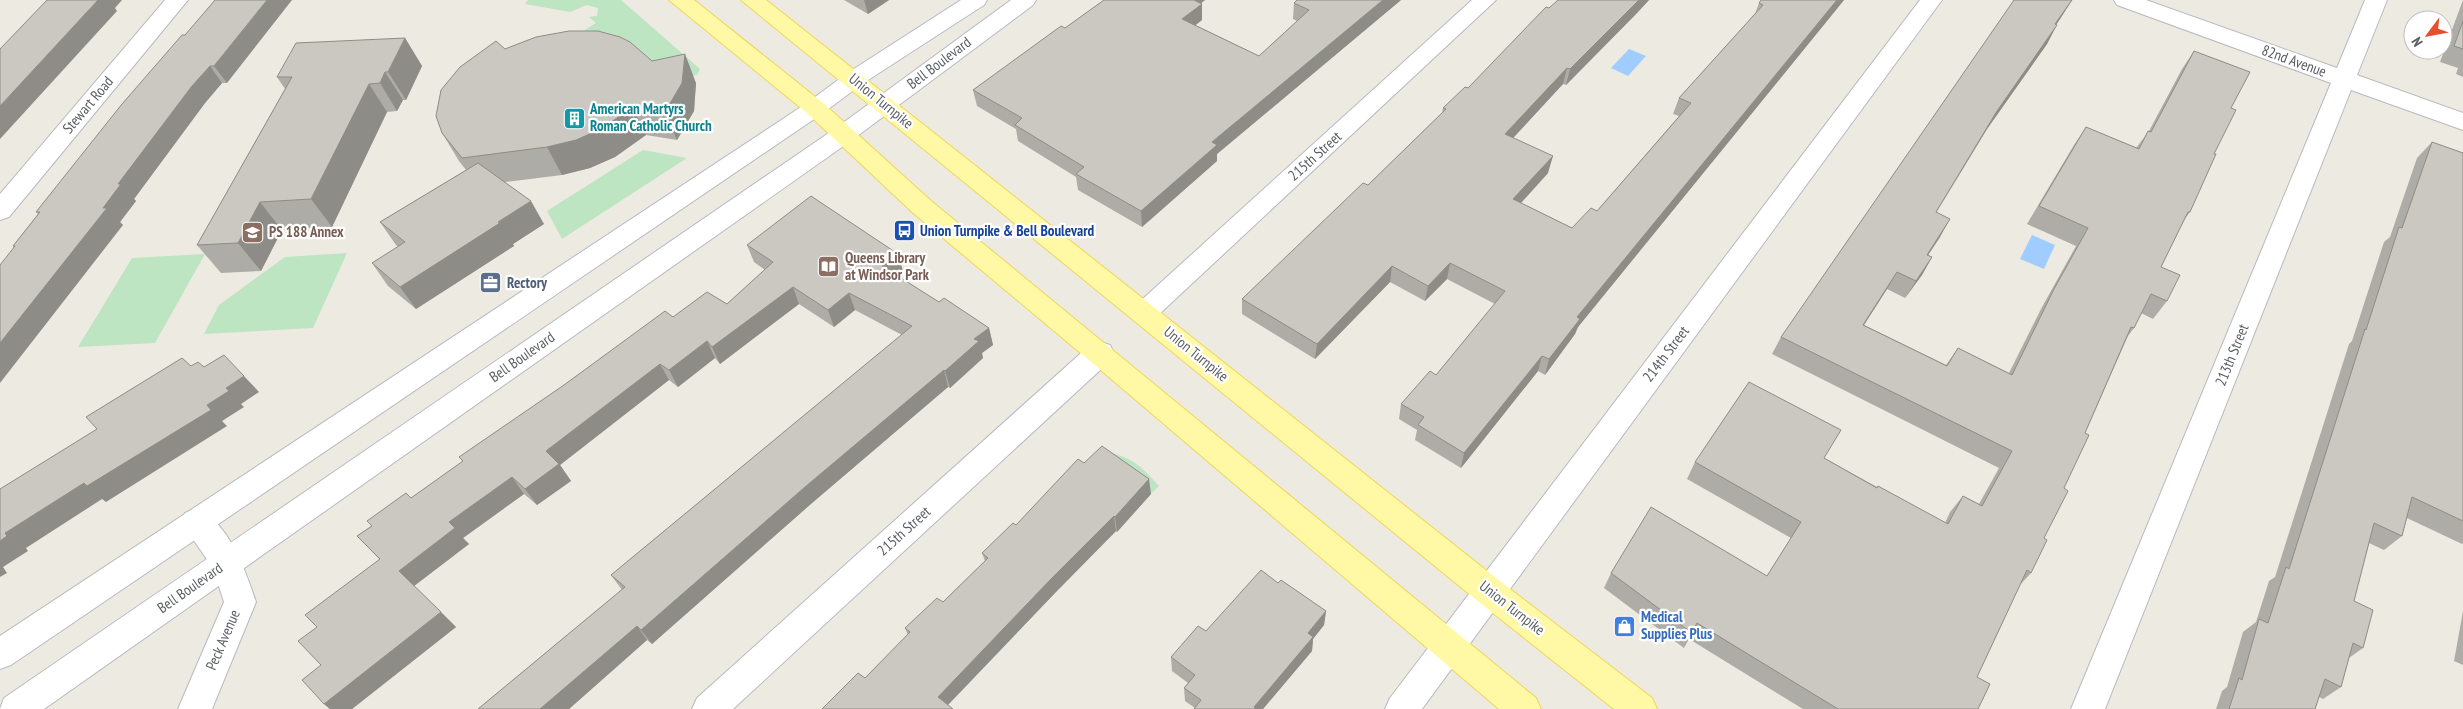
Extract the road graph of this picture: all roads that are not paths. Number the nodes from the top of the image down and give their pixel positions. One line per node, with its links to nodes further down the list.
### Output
1 (177, 0): 16 (street, Stewart Road)
2 (680, 0): 13 (main road)
3 (752, 0): 10 (main road, Union Turnpike)
4 (976, 0): 10 (street, Bell Boulevard)
5 (1024, 0): 12 (street, Bell Boulevard)
6 (1485, 0): 17 (street, 215th Street)
7 (1931, 0): 21 (street, 214th Street)
8 (2125, 0): 11 (street, 82nd Avenue)
9 (2376, 0): 11 (street, 213th Street)
10 (854, 79): 12 (main road, Union Turnpike); 13 (street, Bell Boulevard)
11 (2344, 79): 14 (street, 82nd Avenue); 30 (street, 213th Street)
12 (883, 104): 15 (street, Bell Boulevard); 17 (main road, Union Turnpike)
13 (815, 108): 15 (main road); 19 (street, Bell Boulevard)
14 (2463, 122)
15 (844, 134): 18 (main road); 20 (street, Bell Boulevard)
16 (0, 211)
17 (1145, 312): 21 (main road, Union Turnpike)
18 (1100, 353): 22 (main road); 26 (street, 215th Street)
19 (196, 522): 20 (street, Peck Avenue); 23 (street, Bell Boulevard)
20 (227, 562): 24 (street, Bell Boulevard); 25 (street, Peck Avenue)
21 (1490, 592): 22 (street, 214th Street); 29 (main road, Union Turnpike)
22 (1449, 646): 27 (street, 214th Street); 28 (main road)
23 (0, 654)
24 (16, 709)
25 (195, 709)
26 (709, 709)
27 (1402, 709)
28 (1524, 709)
29 (1640, 709)
30 (2088, 709)

